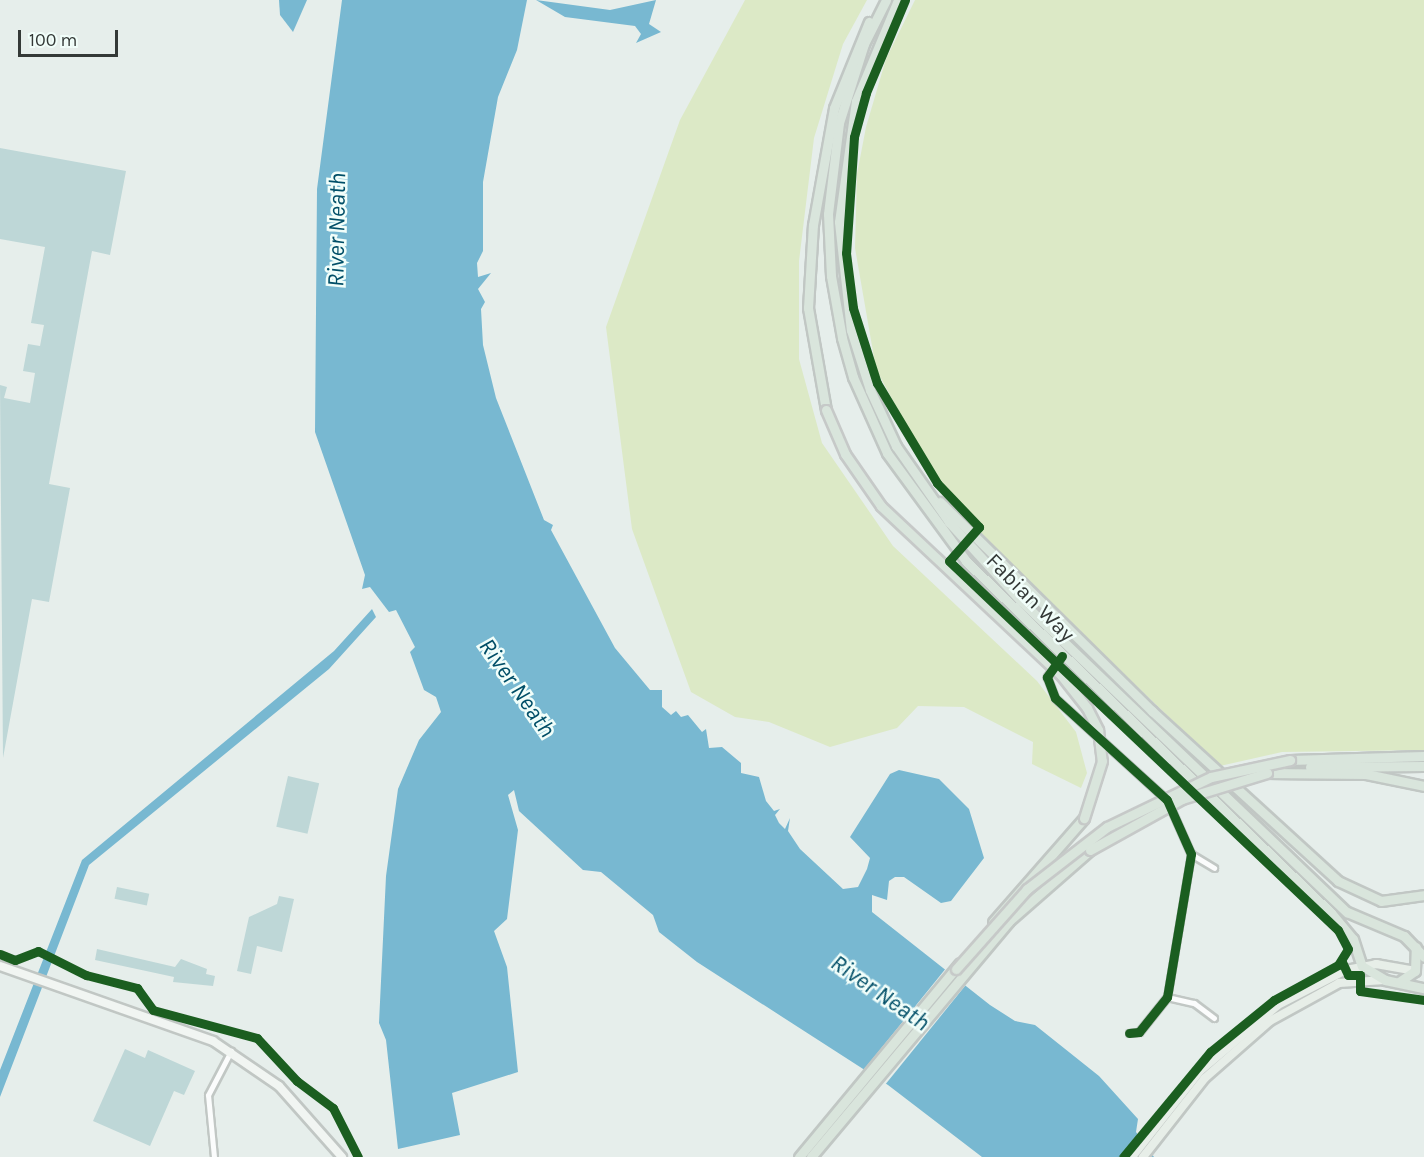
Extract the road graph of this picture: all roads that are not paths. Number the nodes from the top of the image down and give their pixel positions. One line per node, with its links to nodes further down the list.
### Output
1 (884, 0): 4 (highway, Fabian Way); 16 (highway, bridge)
2 (898, 0): 3 (highway, Fabian Way)
3 (914, 474): 11 (highway); 12 (highway, Fabian Way)
4 (1062, 656): 9 (street); 15 (highway, Fabian Way)
5 (1424, 756): 16 (highway, bridge)
6 (1424, 766): 7 (highway)
7 (1302, 771): 8 (highway); 29 (highway, bridge)
8 (1424, 786)
9 (1191, 854): 10 (street); 22 (street)
10 (1214, 868)
11 (1424, 895)
12 (1416, 947): 13 (highway, Fabian Way); 17 (highway)
13 (1424, 957)
14 (0, 966): 25 (street)
15 (1362, 966): 17 (main road); 18 (main road); 19 (highway)
16 (956, 969): 28 (highway)
17 (1419, 973): 20 (highway)
18 (1337, 978): 19 (main road); 30 (main road); 31 (main road)
19 (1385, 980): 20 (highway)
20 (1399, 982): 21 (highway)
21 (1424, 988)
22 (1167, 997): 23 (street); 24 (street)
23 (1214, 1018)
24 (1128, 1033)
25 (231, 1051): 26 (street); 27 (street)
26 (214, 1157)
27 (342, 1157)
28 (799, 1157)
29 (812, 1157)
30 (1132, 1157)
31 (1143, 1157)

